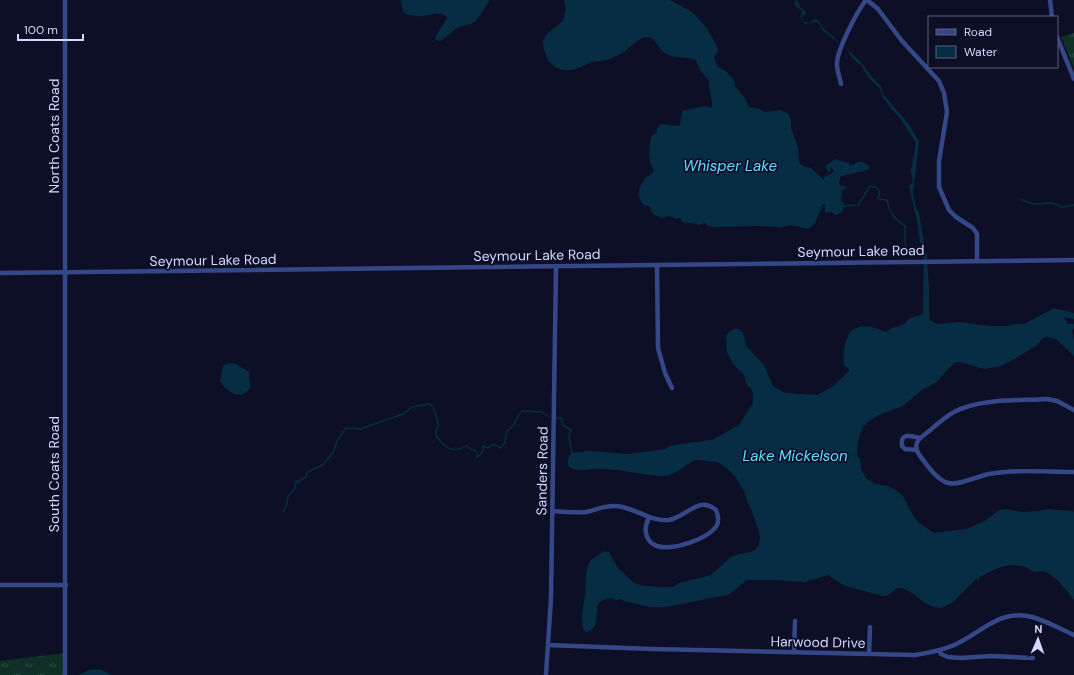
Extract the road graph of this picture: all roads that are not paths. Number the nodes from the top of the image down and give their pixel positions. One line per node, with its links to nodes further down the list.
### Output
1 (65, 0): 14 (street, North Coats Road)
2 (866, 0): 6 (street); 9 (street)
3 (1050, 0): 4 (street)
4 (1052, 16)
5 (1058, 39): 8 (street)
6 (928, 67)
7 (928, 68): 11 (street)
8 (1074, 79)
9 (841, 84)
10 (1074, 260): 11 (street, Seymour Lake Road)
11 (976, 261): 12 (street, Seymour Lake Road)
12 (657, 265): 13 (street, Seymour Lake Road); 16 (street)
13 (556, 267): 14 (street, Seymour Lake Road); 21 (street, Sanders Road)
14 (65, 272): 15 (street, Seymour Lake Road); 24 (street, South Coats Road)
15 (0, 273)
16 (672, 388)
17 (1074, 410): 18 (street)
18 (920, 438): 19 (street); 19 (street)
19 (917, 450): 20 (street)
20 (1074, 472)
21 (552, 511): 22 (street); 28 (street, Sanders Road)
22 (649, 518): 22 (street)
23 (0, 585): 24 (street)
24 (66, 585): 33 (street, South Coats Road)
25 (795, 621): 30 (street)
26 (870, 627): 31 (street)
27 (1074, 635): 29 (street, Harwood Drive)
28 (548, 645): 30 (street, Harwood Drive); 34 (street, Sanders Road)
29 (939, 650): 31 (street, Harwood Drive); 32 (street)
30 (794, 652): 31 (street, Harwood Drive)
31 (869, 654)
32 (1033, 658)
33 (65, 675)
34 (546, 675)

